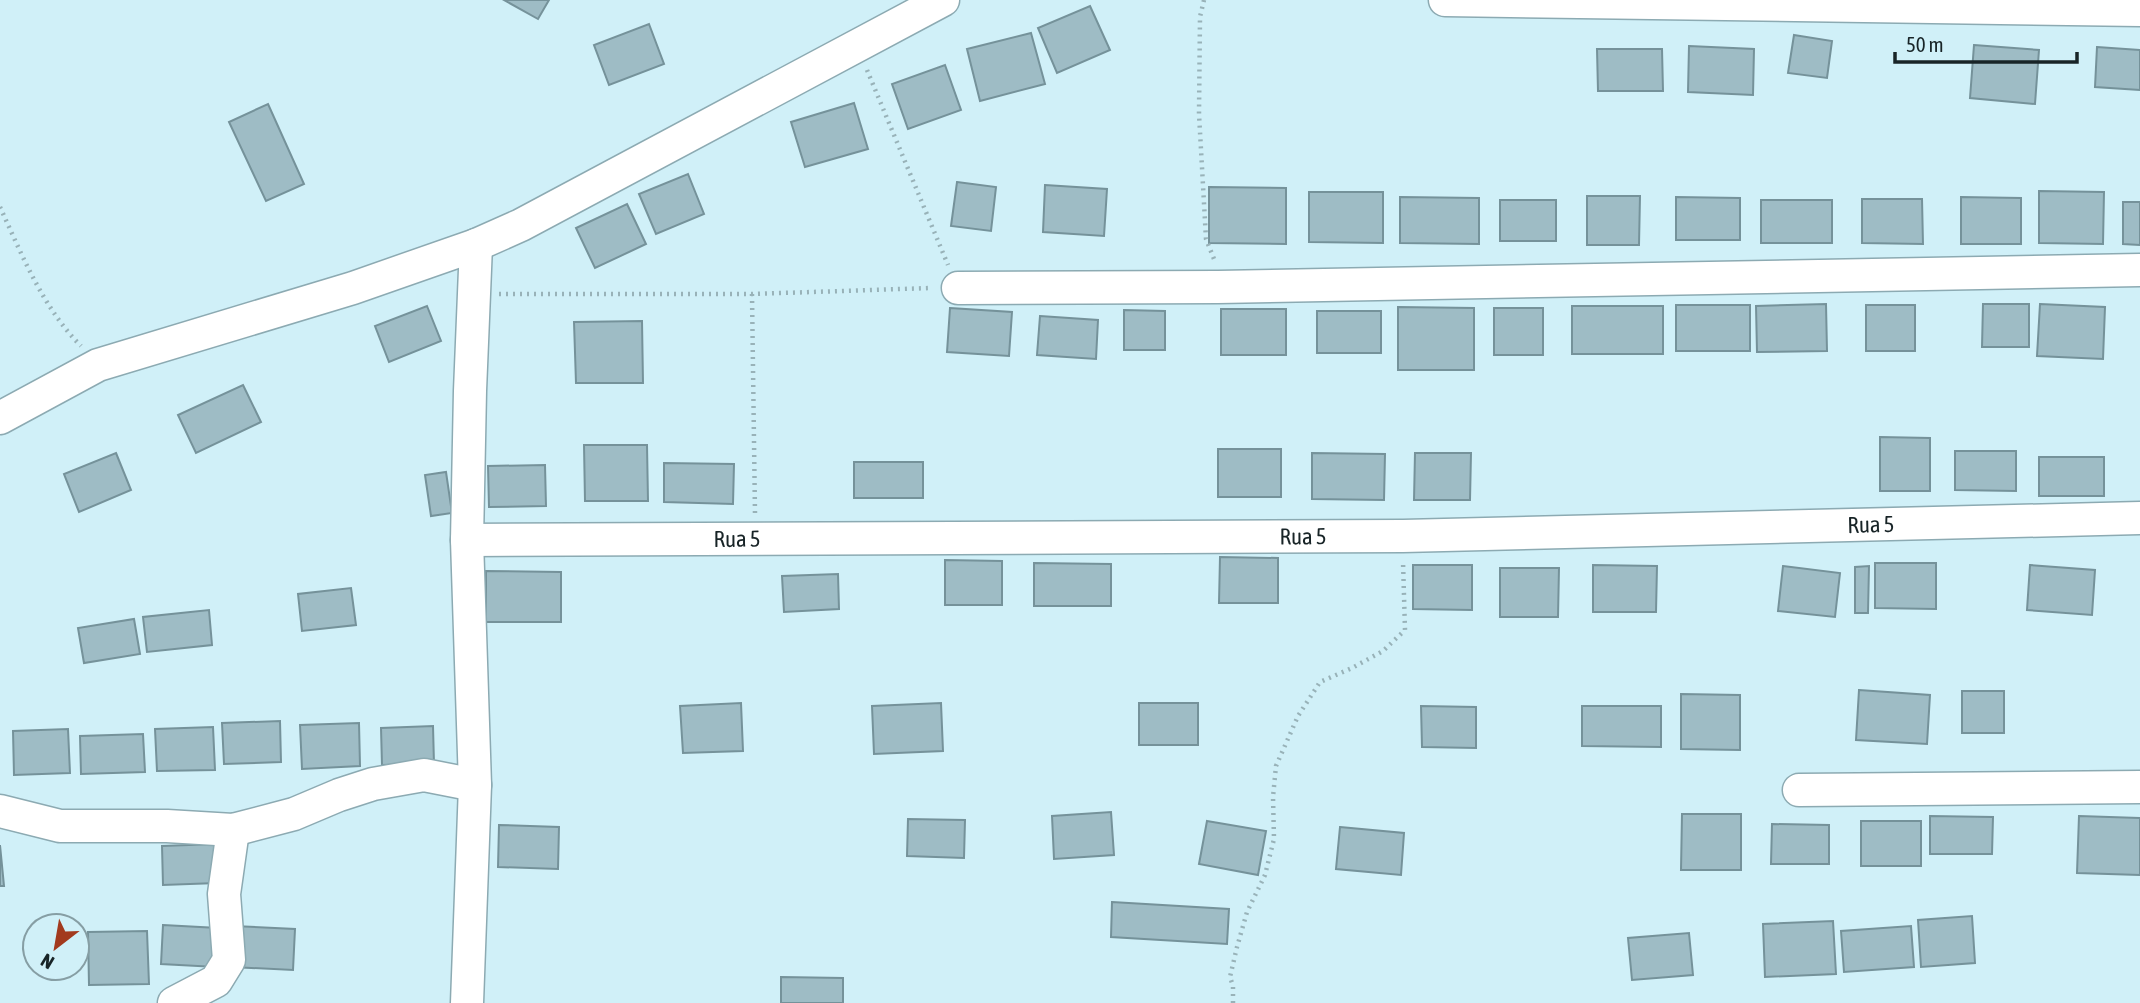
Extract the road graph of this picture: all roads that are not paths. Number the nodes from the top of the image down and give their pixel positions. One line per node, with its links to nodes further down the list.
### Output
1 (943, 0): 4 (street)
2 (1446, 0): 3 (street)
3 (2140, 9)
4 (476, 245): 7 (street); 9 (street)
5 (2140, 270): 6 (street)
6 (958, 288)
7 (0, 418)
8 (2140, 518): 9 (street, Rua 5)
9 (467, 540): 10 (street)
10 (475, 785): 14 (street); 16 (street)
11 (2140, 787): 12 (street)
12 (1800, 790)
13 (0, 811): 14 (street)
14 (233, 830): 15 (street)
15 (174, 1003)
16 (467, 1003)

